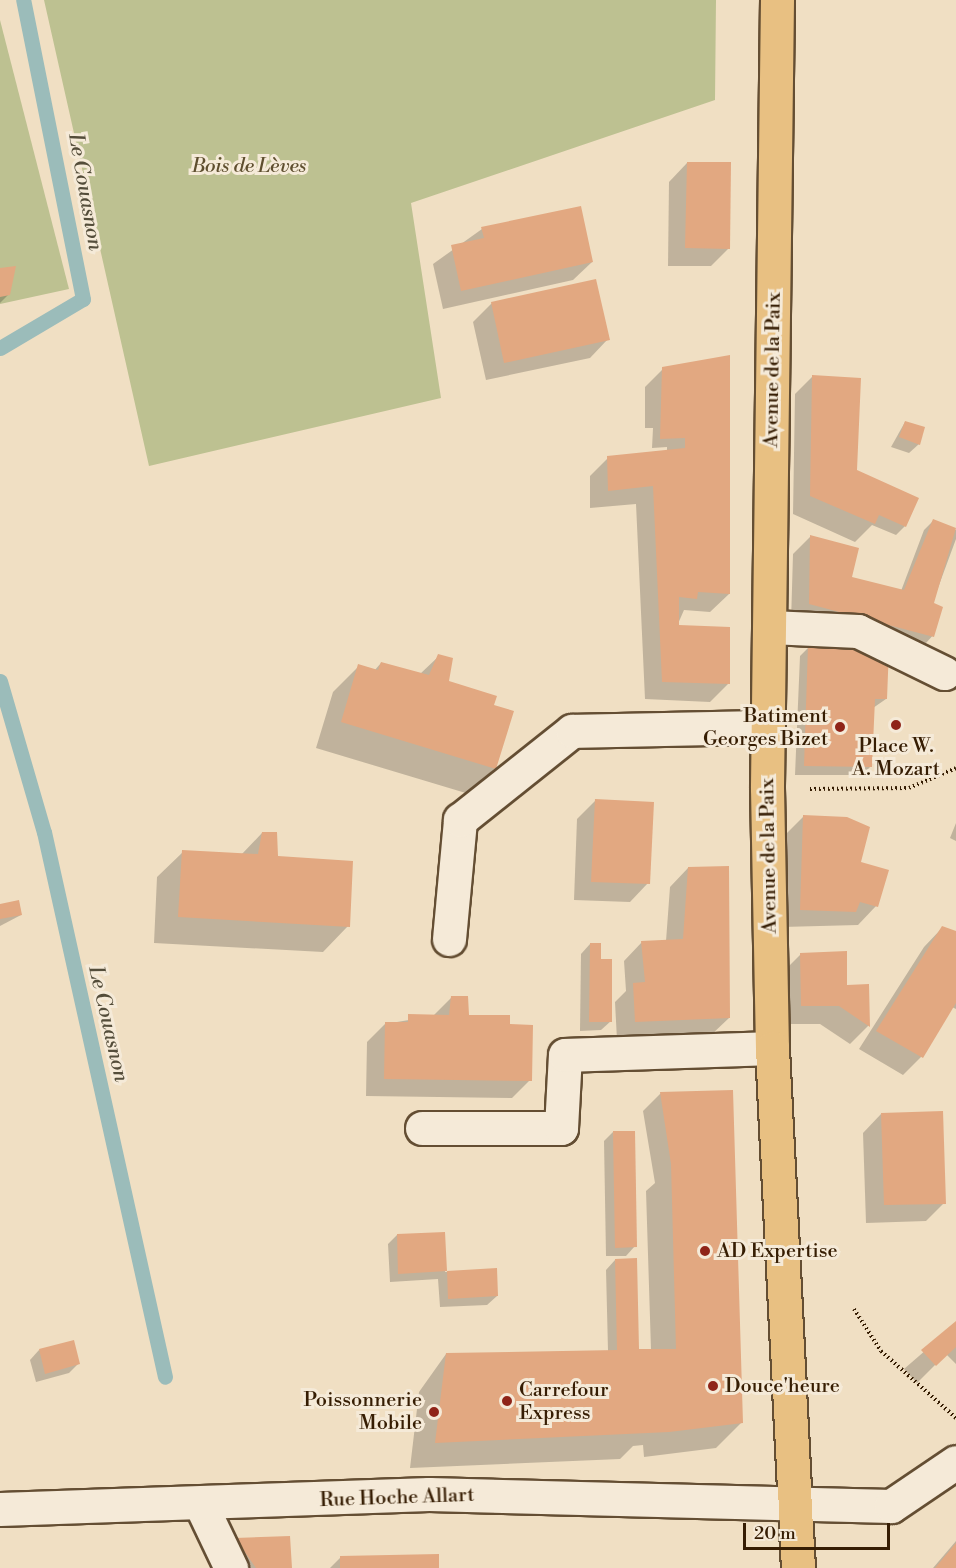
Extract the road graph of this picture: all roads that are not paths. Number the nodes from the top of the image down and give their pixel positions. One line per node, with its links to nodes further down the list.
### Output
1 (777, 0): 2 (main road, Avenue de la Paix)
2 (770, 627): 3 (street); 4 (main road, Avenue de la Paix)
3 (944, 673)
4 (768, 726): 5 (street); 6 (main road, Avenue de la Paix)
5 (449, 939)
6 (772, 1048): 7 (street); 9 (main road, Avenue de la Paix)
7 (422, 1128)
8 (956, 1462): 9 (street, Rue Hoche Allart)
9 (795, 1503): 10 (street, Rue Hoche Allart); 13 (main road, Avenue de la Paix)
10 (201, 1505): 11 (street, Rue Hoche Allart); 12 (street)
11 (0, 1509)
12 (231, 1568)
13 (798, 1568)

